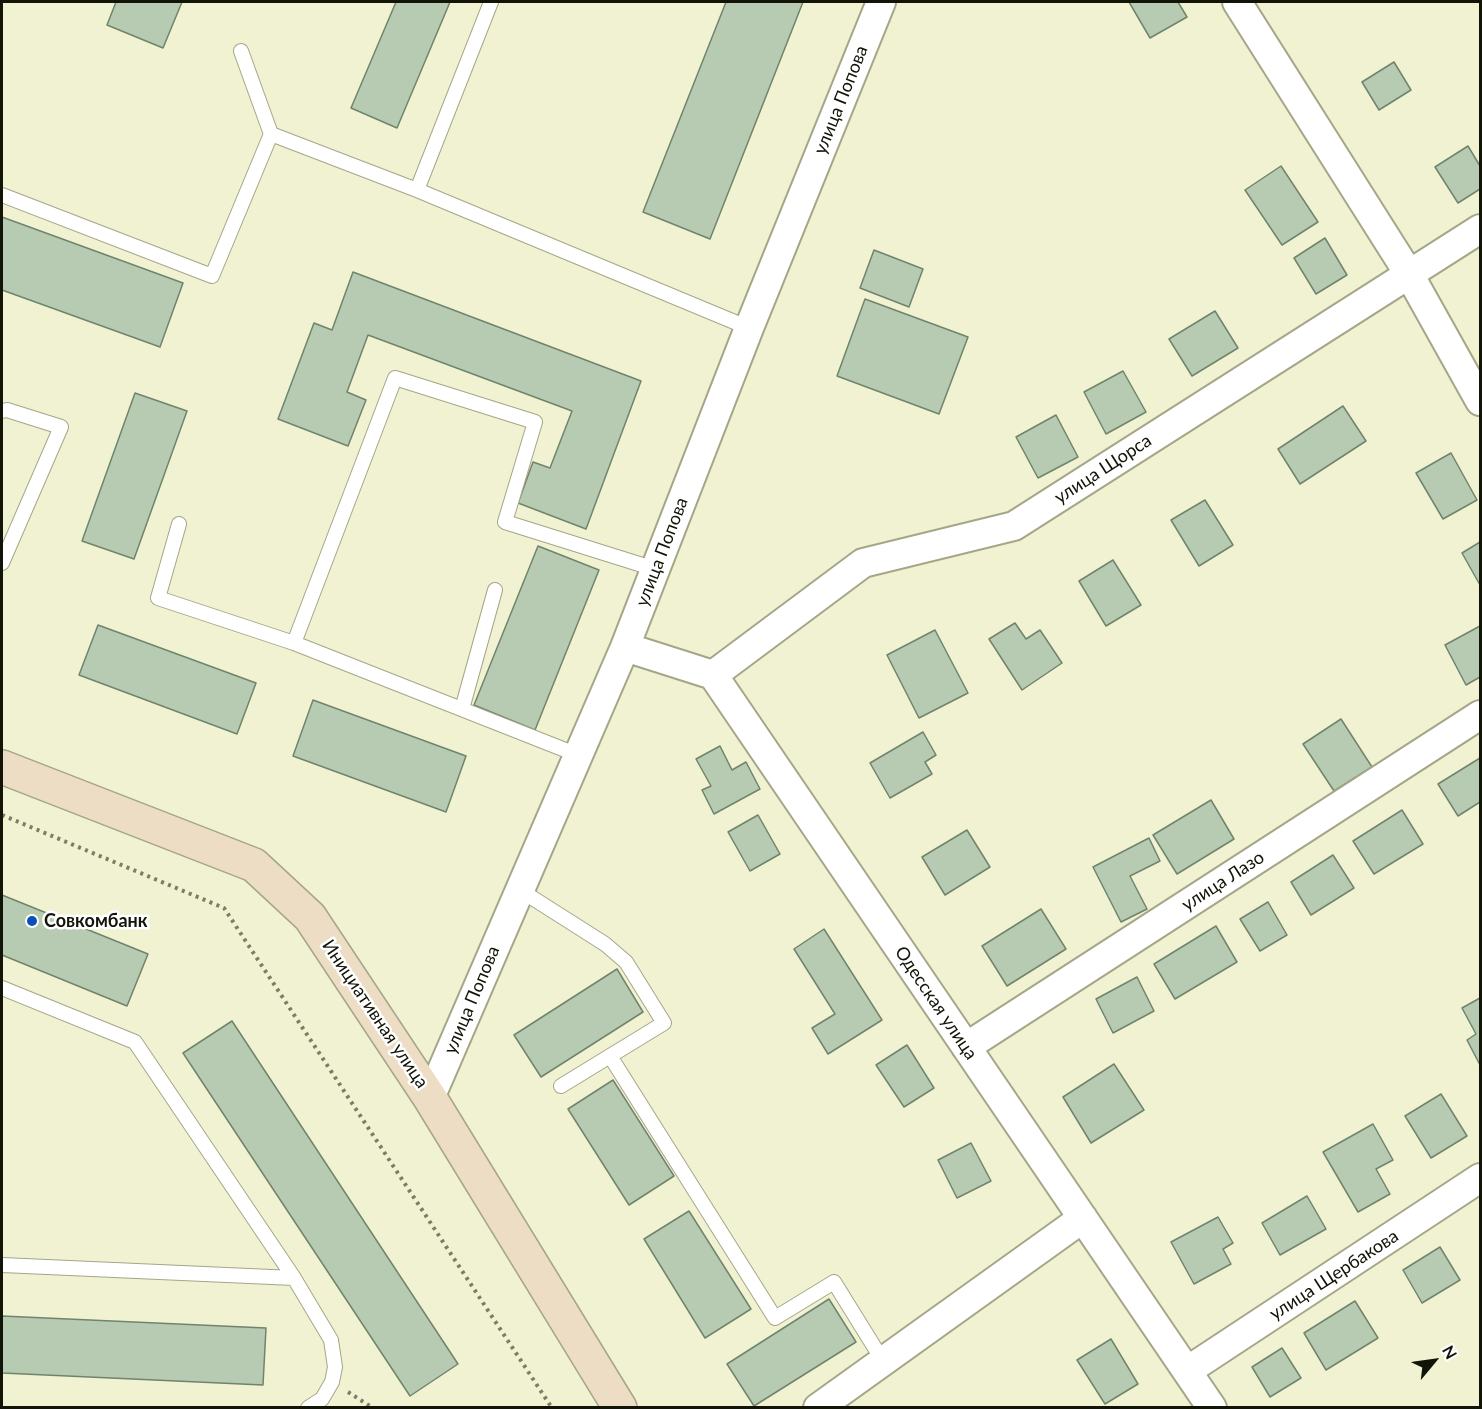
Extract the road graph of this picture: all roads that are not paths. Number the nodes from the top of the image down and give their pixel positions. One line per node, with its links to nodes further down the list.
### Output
1 (491, 2): 6 (lane)
2 (881, 2): 10 (street, улица Попова)
3 (1237, 2): 9 (street)
4 (241, 51): 5 (lane)
5 (271, 134): 6 (lane); 7 (lane)
6 (417, 190): 10 (lane)
7 (2, 195)
8 (1480, 229): 9 (street, улица Щорса)
9 (1409, 274): 11 (street); 19 (street, улица Щорса)
10 (749, 328): 15 (street, улица Попова)
11 (1480, 401)
12 (2, 411): 14 (lane)
13 (179, 524): 17 (lane)
14 (2, 563)
15 (655, 569): 17 (lane); 18 (street, улица Попова)
16 (495, 590): 20 (lane)
17 (294, 643): 20 (lane)
18 (625, 647): 19 (street); 22 (street, улица Попова)
19 (713, 675): 26 (street, Одесская улица)
20 (462, 709): 22 (lane)
21 (1480, 715): 26 (street, улица Лазо)
22 (578, 755): 24 (street, улица Попова)
23 (2, 767): 29 (main road, Инициативная улица)
24 (520, 890): 27 (lane); 29 (street, улица Попова)
25 (2, 988): 33 (lane)
26 (966, 1047): 31 (street, Одесская улица)
27 (610, 1056): 28 (lane); 34 (lane)
28 (561, 1086)
29 (430, 1098): 37 (main road, Инициативная улица)
30 (1480, 1178): 35 (street, улица Щербакова)
31 (1083, 1218): 34 (street); 35 (street, Одесская улица)
32 (2, 1265): 33 (lane)
33 (294, 1278): 36 (lane)
34 (883, 1361): 38 (street)
35 (1187, 1371): 39 (street, Одесская улица)
36 (308, 1407)
37 (620, 1407)
38 (818, 1407)
39 (1212, 1407)

